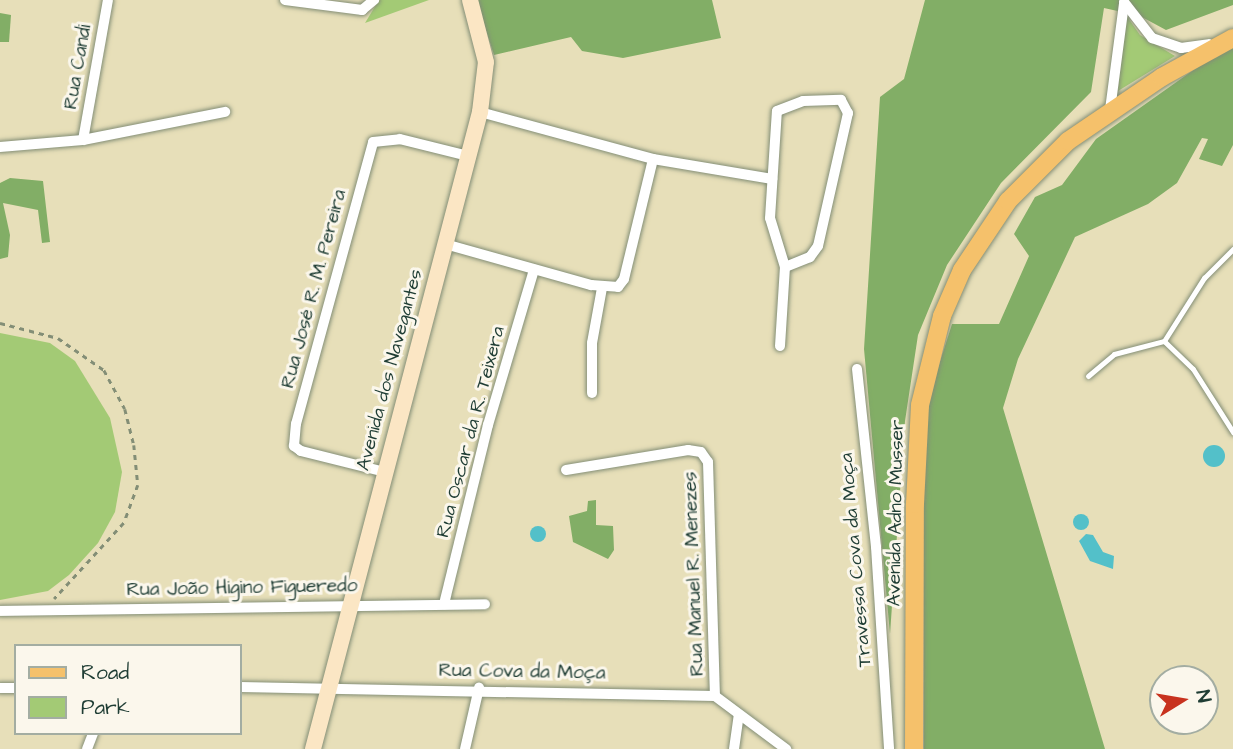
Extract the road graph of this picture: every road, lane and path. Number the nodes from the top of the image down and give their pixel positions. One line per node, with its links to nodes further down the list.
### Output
1 (108, 0): 10 (street, Rua Candi)
2 (285, 0): 3 (street)
3 (374, 0)
4 (470, 0): 9 (main road, Avenida dos Navegantes)
5 (1124, 1): 6 (street); 7 (street)
6 (1233, 37): 7 (main road, Avenida Adno Musser)
7 (1110, 110): 44 (main road, Avenida Adno Musser)
8 (225, 112): 10 (street)
9 (480, 112): 12 (main road, Avenida dos Navegantes); 13 (street)
10 (83, 140): 11 (street)
11 (0, 147)
12 (468, 156): 15 (main road, Avenida dos Navegantes); 28 (street, Rua José R. M. Pereira)
13 (653, 159): 14 (street); 19 (street)
14 (772, 179): 17 (street); 17 (street)
15 (445, 244): 18 (street); 28 (main road, Avenida dos Navegantes)
16 (1233, 248): 21 (lane)
17 (785, 267): 22 (street)
18 (534, 270): 19 (street); 30 (street, Rua Oscar da R. Teixera)
19 (602, 288): 25 (street)
20 (0, 323): 32 (path)
21 (1164, 341): 24 (lane); 26 (lane)
22 (780, 346)
23 (857, 369): 43 (street, Travessa Cova da Moça)
24 (1088, 376)
25 (592, 393)
26 (1233, 432)
27 (566, 470): 37 (street, Rua Manuel R. Menezes)
28 (385, 472): 29 (main road, Avenida dos Navegantes)
29 (353, 604): 30 (street, Rua João Higino Figueredo); 32 (street, Rua João Higino Figueredo); 34 (main road, Avenida dos Navegantes)
30 (444, 604): 31 (street, Rua João Higino Figueredo)
31 (485, 604)
32 (45, 607): 33 (street, Rua João Higino Figueredo)
33 (0, 611)
34 (330, 686): 35 (street, Rua Cova da Moça); 36 (street, Rua Cova da Moça); 39 (main road, Avenida dos Navegantes)
35 (242, 687)
36 (479, 688): 37 (street, Rua Cova da Moça); 40 (street)
37 (715, 696): 38 (street)
38 (739, 714): 41 (street); 42 (street)
39 (313, 749)
40 (465, 749)
41 (734, 749)
42 (786, 749)
43 (889, 749)
44 (914, 749)

